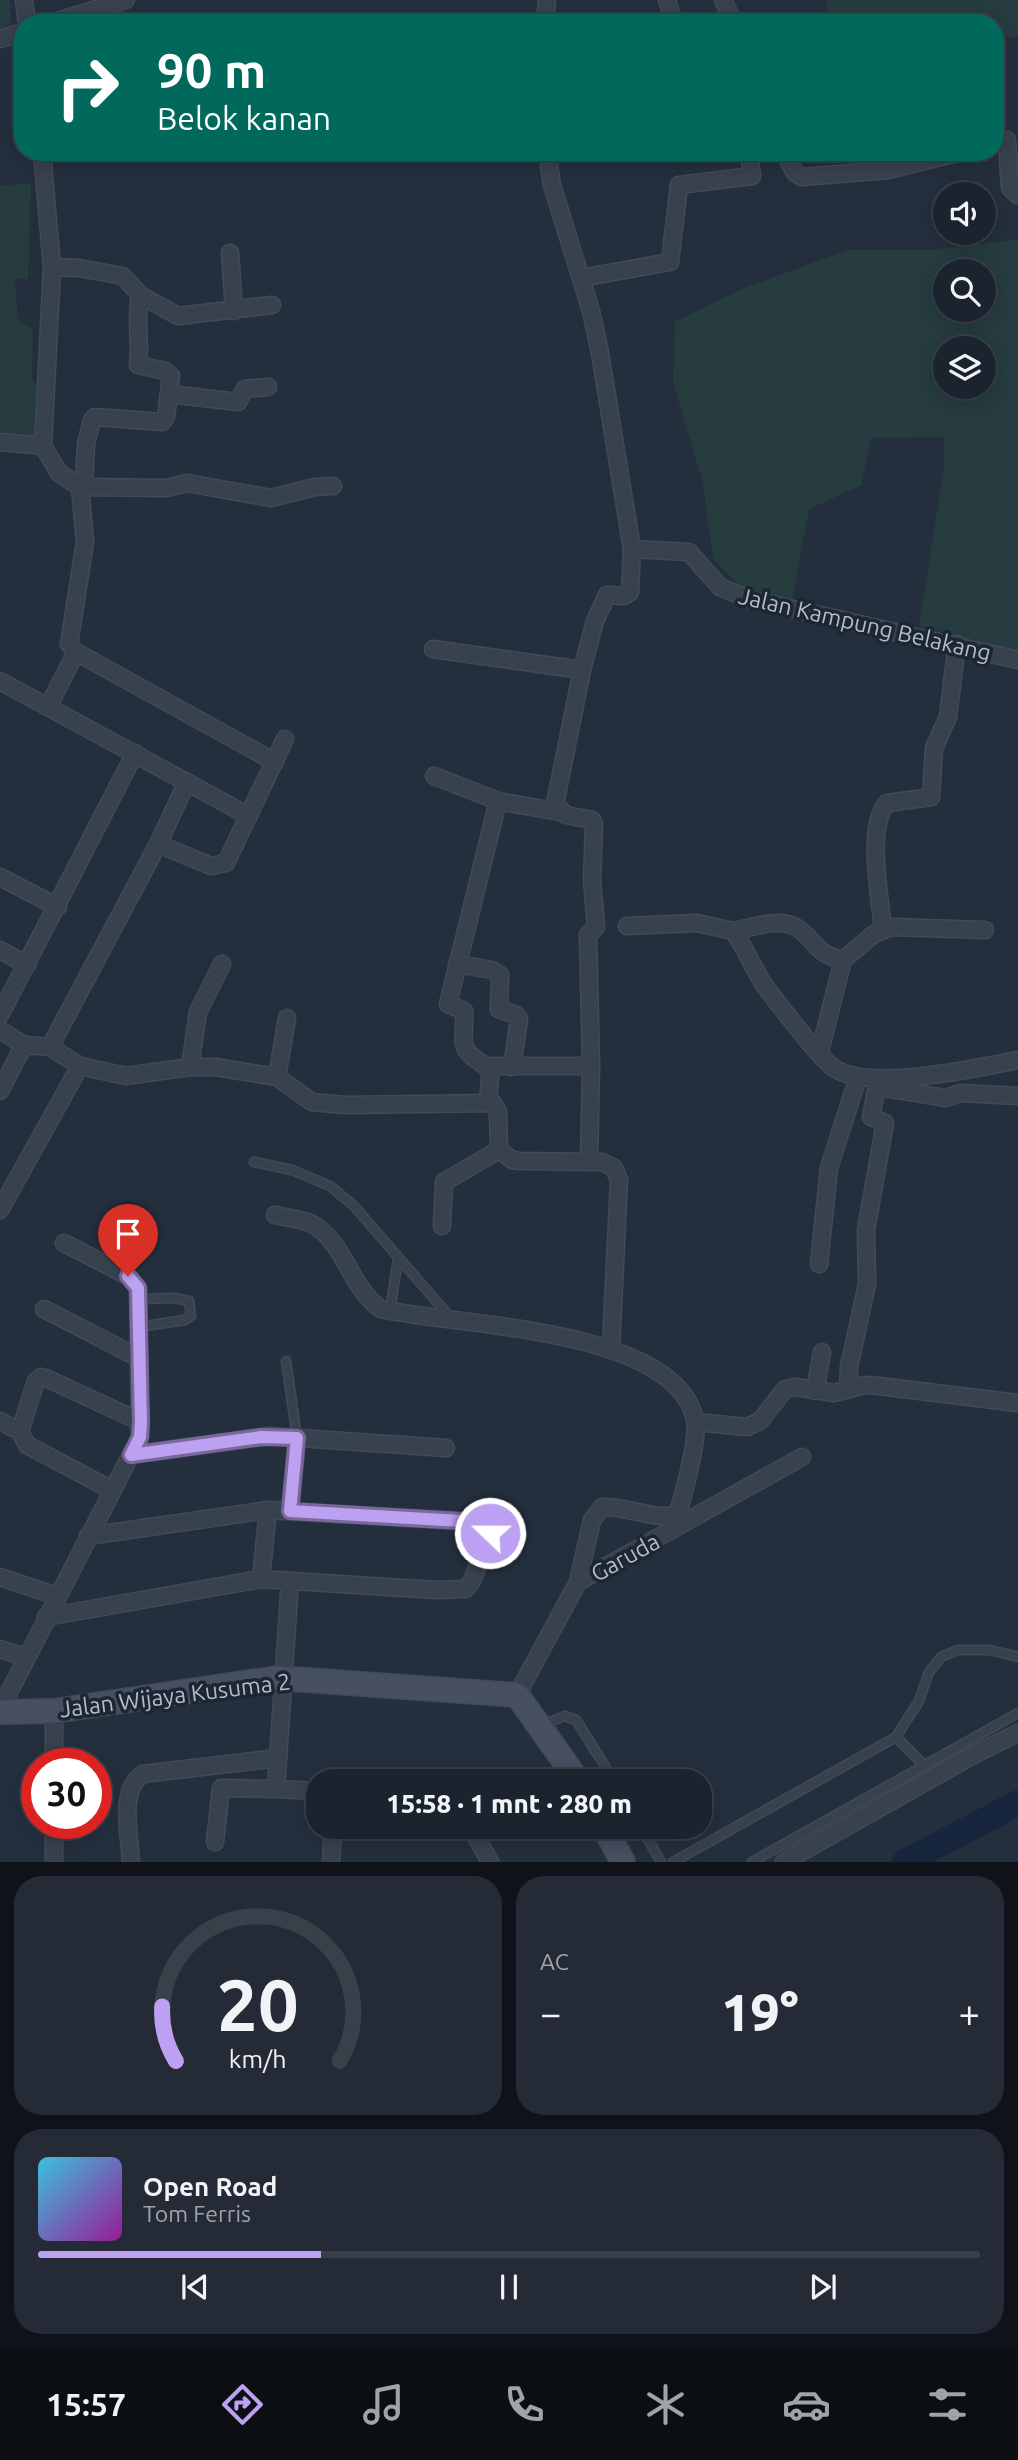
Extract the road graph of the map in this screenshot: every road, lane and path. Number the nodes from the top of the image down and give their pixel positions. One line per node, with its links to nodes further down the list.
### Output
1 (126, 0): 2 (street)
2 (91, 5): 3 (street)
3 (71, 14)
4 (1007, 139): 10 (street)
5 (42, 161): 12 (street)
6 (548, 161): 13 (street)
7 (750, 161): 13 (street)
8 (789, 161): 9 (street)
9 (924, 161)
10 (1018, 195)
11 (230, 253): 16 (street)
12 (52, 267): 14 (street); 20 (street)
13 (581, 278): 23 (street)
14 (140, 295): 16 (street); 18 (street)
15 (272, 305): 16 (street)
16 (234, 312)
17 (268, 387): 18 (street)
18 (169, 394): 22 (street)
19 (0, 442): 20 (street)
20 (43, 446): 22 (street)
21 (333, 486): 22 (street)
22 (82, 487): 26 (street)
23 (632, 549): 24 (street, Jalan Kampung Belakang); 28 (street)
24 (957, 644): 27 (street, Jalan Kampung Belakang); 43 (street)
25 (433, 649): 28 (street)
26 (76, 652): 30 (street); 33 (street)
27 (1018, 660)
28 (582, 670): 37 (street)
29 (0, 681): 30 (street)
30 (48, 707): 32 (street)
31 (285, 740): 33 (street)
32 (135, 753): 35 (street); 41 (street)
33 (275, 762): 38 (street)
34 (434, 776): 36 (street)
35 (187, 782): 38 (street); 39 (street)
36 (498, 801): 37 (street); 49 (street)
37 (560, 812): 59 (street)
38 (249, 816): 39 (street)
39 (158, 844): 55 (street)
40 (0, 877): 41 (street)
41 (58, 907): 50 (street)
42 (626, 926): 45 (street)
43 (883, 929): 44 (street); 47 (street)
44 (985, 930)
45 (733, 931): 47 (street); 56 (street)
46 (0, 950): 50 (street)
47 (843, 960): 56 (street)
48 (222, 964): 60 (street)
49 (457, 964): 61 (street); 62 (street)
50 (27, 965): 51 (street)
51 (0, 1015)
52 (288, 1018): 63 (street)
53 (0, 1030): 54 (street)
54 (24, 1045): 55 (street); 65 (street)
55 (50, 1047): 58 (street)
56 (820, 1051): 64 (street)
57 (1018, 1060): 64 (street)
58 (80, 1066): 60 (street); 71 (street)
59 (592, 1066): 61 (street); 70 (street)
60 (190, 1067): 63 (street)
61 (512, 1067): 62 (street)
62 (489, 1068): 67 (street)
63 (277, 1077): 67 (street)
64 (858, 1077): 76 (street)
65 (0, 1091)
66 (1018, 1096): 86 (street)
67 (488, 1101): 68 (street)
68 (499, 1150): 70 (street); 73 (street)
69 (254, 1161): 75 (lane)
70 (589, 1162): 82 (street)
71 (0, 1210)
72 (275, 1215): 79 (street)
73 (442, 1226)
74 (64, 1243): 77 (street)
75 (398, 1259): 79 (lane); 80 (lane)
76 (819, 1264)
77 (138, 1299): 81 (street); 81 (lane)
78 (44, 1309): 84 (street)
79 (390, 1311): 80 (street)
80 (452, 1320): 82 (street)
81 (138, 1326): 84 (street)
82 (611, 1348): 90 (street)
83 (822, 1352): 87 (street)
84 (139, 1358): 89 (street)
85 (286, 1361): 91 (lane)
86 (848, 1389): 87 (street); 88 (street)
87 (815, 1391): 90 (street)
88 (1018, 1403)
89 (141, 1422): 93 (street); 95 (street)
90 (696, 1422): 102 (street)
91 (297, 1438): 92 (street); 93 (street); 97 (street)
92 (446, 1448)
93 (131, 1455): 95 (street)
94 (802, 1457): 102 (street, Garuda)
95 (111, 1490): 98 (street)
96 (268, 1510): 97 (street); 98 (street); 100 (street)
97 (290, 1511): 101 (street)
98 (88, 1536): 103 (street)
99 (0, 1577): 103 (street)
100 (261, 1579): 101 (street); 104 (street)
101 (290, 1581): 108 (street)
102 (578, 1582): 109 (street, Garuda)
103 (57, 1596): 104 (street)
104 (47, 1617): 106 (street)
105 (0, 1648): 106 (street)
106 (25, 1657): 110 (street)
107 (1018, 1657): 115 (lane)
108 (283, 1679): 109 (street, Jalan Wijaya Kusuma 2); 111 (street, Jalan Wijaya Kusuma 2); 117 (street)
109 (517, 1695): 113 (street)
110 (0, 1711): 111 (street, Jalan Wijaya Kusuma 2)
111 (54, 1711): 116 (street)
112 (1018, 1713): 118 (lane)
113 (539, 1726): 119 (street); 120 (lane)
114 (1018, 1733): 137 (street)
115 (896, 1737): 118 (lane); 135 (lane)
116 (54, 1748)
117 (278, 1758): 121 (street); 130 (street)
118 (924, 1765): 136 (lane)
119 (570, 1769)
120 (607, 1769)
121 (276, 1788): 122 (street); 128 (street)
122 (306, 1790)
123 (54, 1839): 129 (street)
124 (332, 1839): 131 (street)
125 (477, 1839): 132 (street)
126 (611, 1839): 133 (street)
127 (648, 1839): 134 (lane)
128 (215, 1842)
129 (54, 1861)
130 (131, 1861)
131 (331, 1861)
132 (490, 1861)
133 (623, 1861)
134 (662, 1861)
135 (673, 1861)
136 (752, 1861)
137 (784, 1861)

